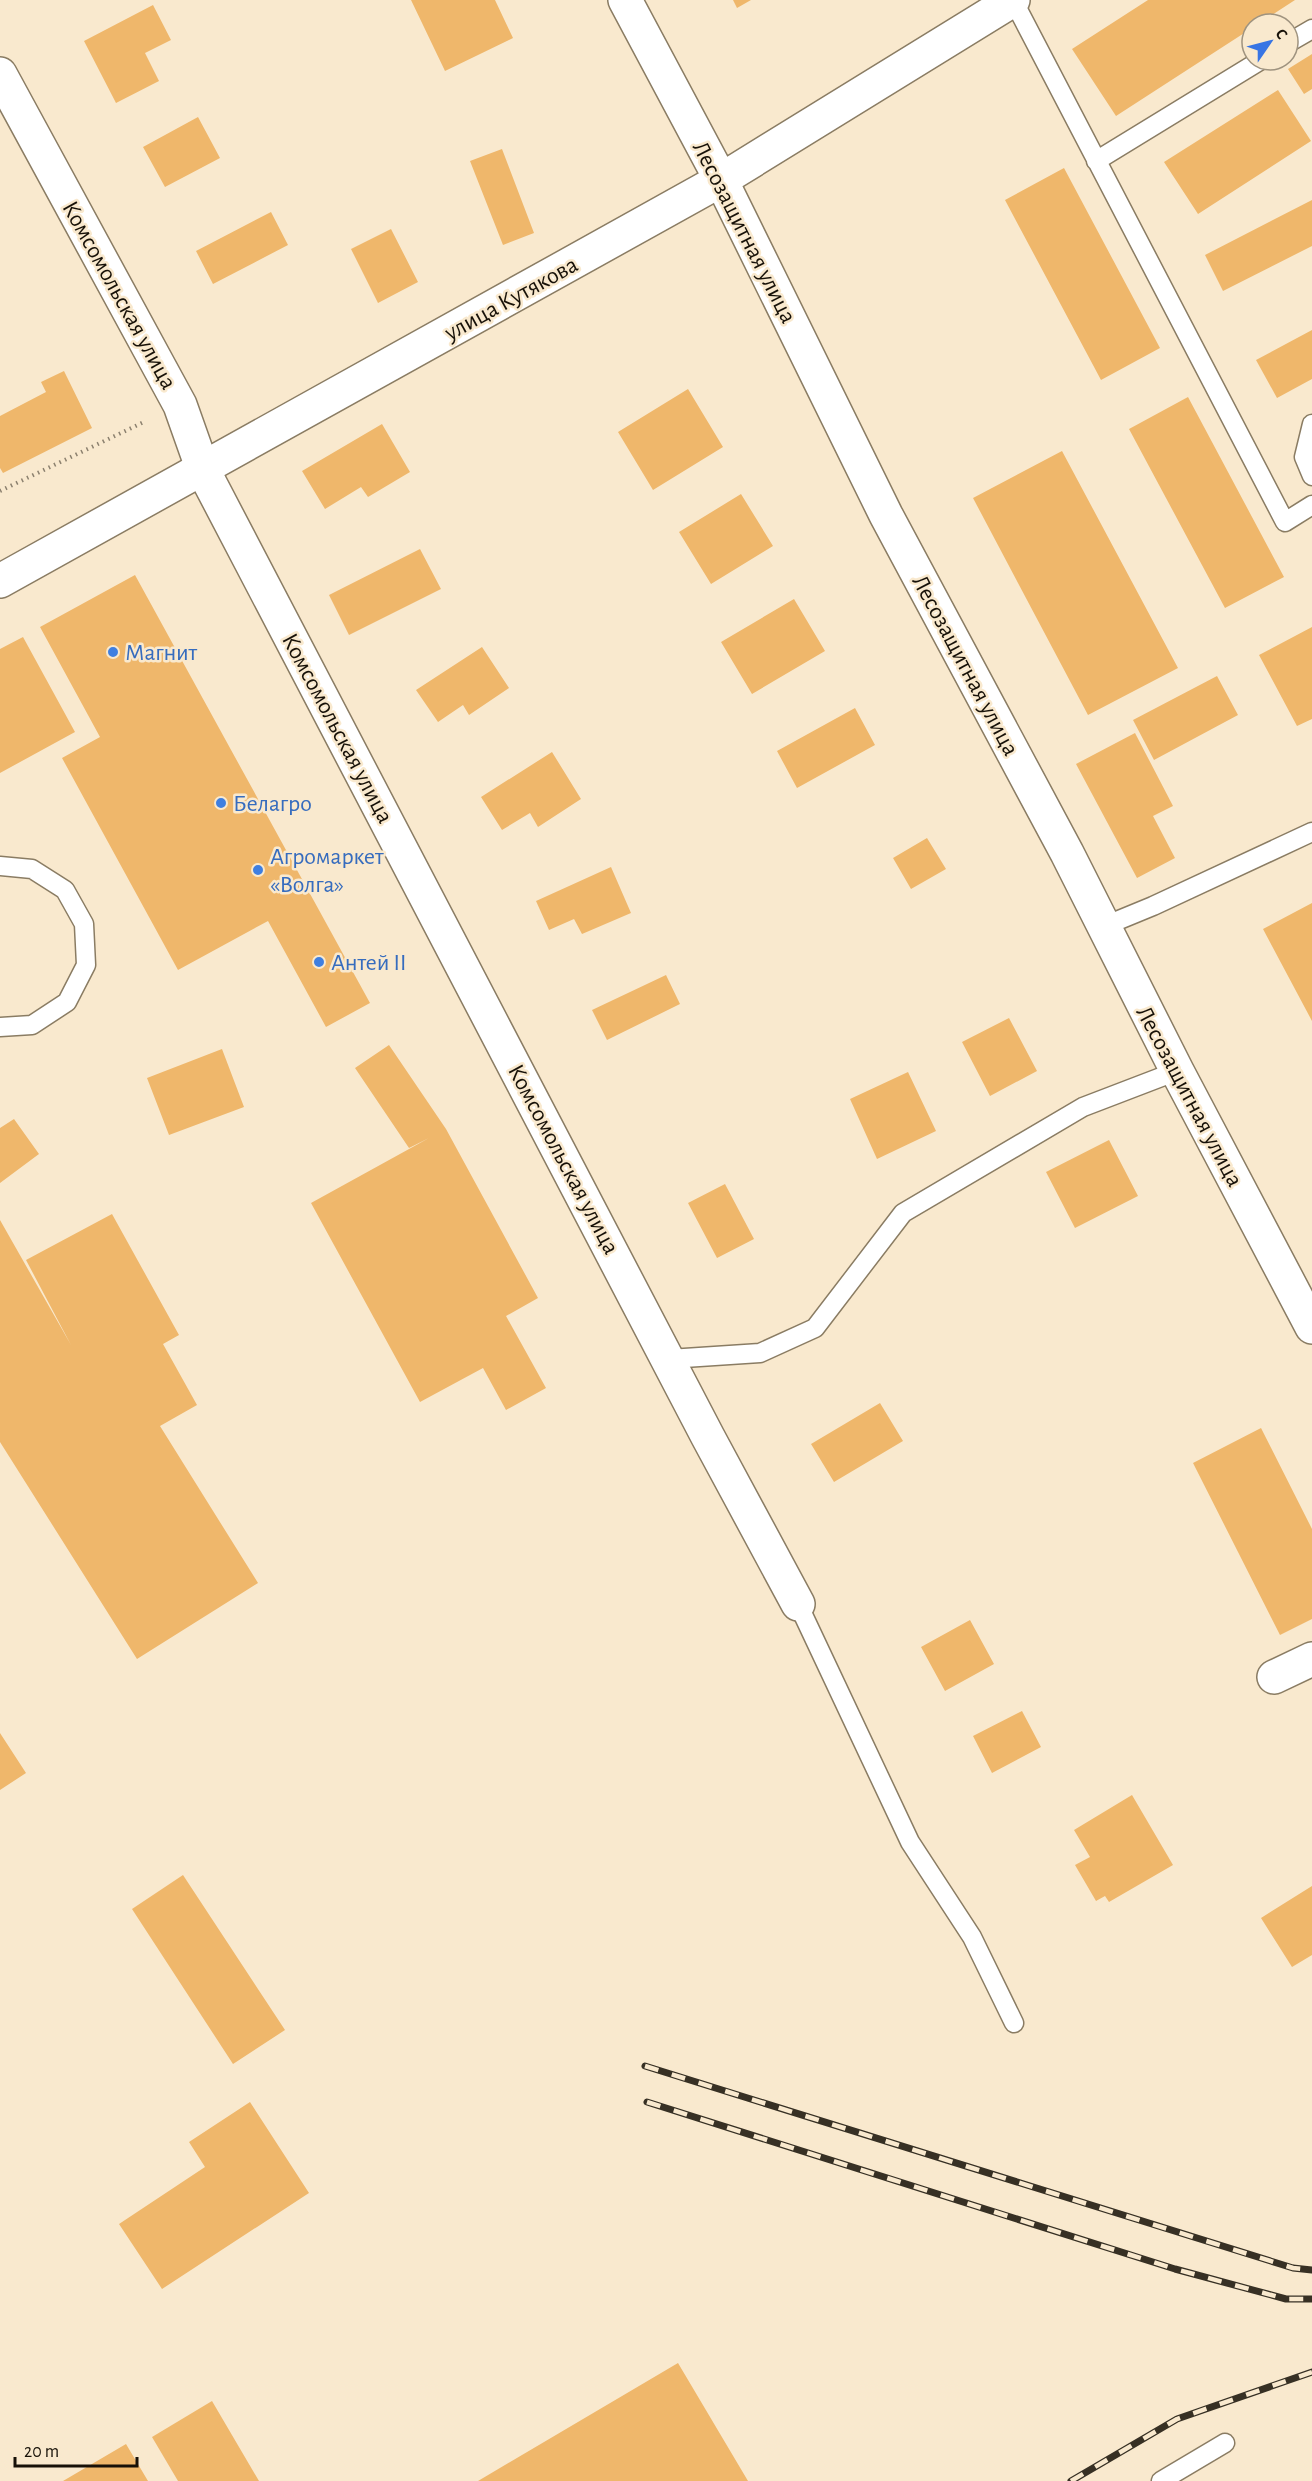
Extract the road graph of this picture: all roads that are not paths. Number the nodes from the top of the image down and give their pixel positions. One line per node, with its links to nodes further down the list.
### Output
1 (625, 0): 6 (street, Лесозащитная улица)
2 (1013, 0): 5 (lane); 6 (street, улица Кутякова)
3 (1241, 72): 5 (lane)
4 (0, 74): 8 (street, Комсомольская улица)
5 (1096, 161): 10 (lane)
6 (722, 180): 8 (street, улица Кутякова); 14 (street, Лесозащитная улица)
7 (1312, 424): 9 (lane)
8 (203, 470): 11 (street, улица Кутякова); 18 (street, Комсомольская улица)
9 (1312, 476)
10 (1312, 505)
11 (0, 581)
12 (1312, 832): 14 (lane)
13 (0, 866): 15 (lane)
14 (1102, 927): 16 (street, Лесозащитная улица)
15 (0, 1027)
16 (1177, 1071): 17 (street, Лесозащитная улица); 18 (lane)
17 (1312, 1327)
18 (669, 1359): 19 (street, Комсомольская улица)
19 (798, 1604): 22 (lane)
20 (1312, 1659): 21 (street)
21 (1274, 1677)
22 (1014, 2023)
23 (1225, 2443): 24 (lane)
24 (1161, 2481)

